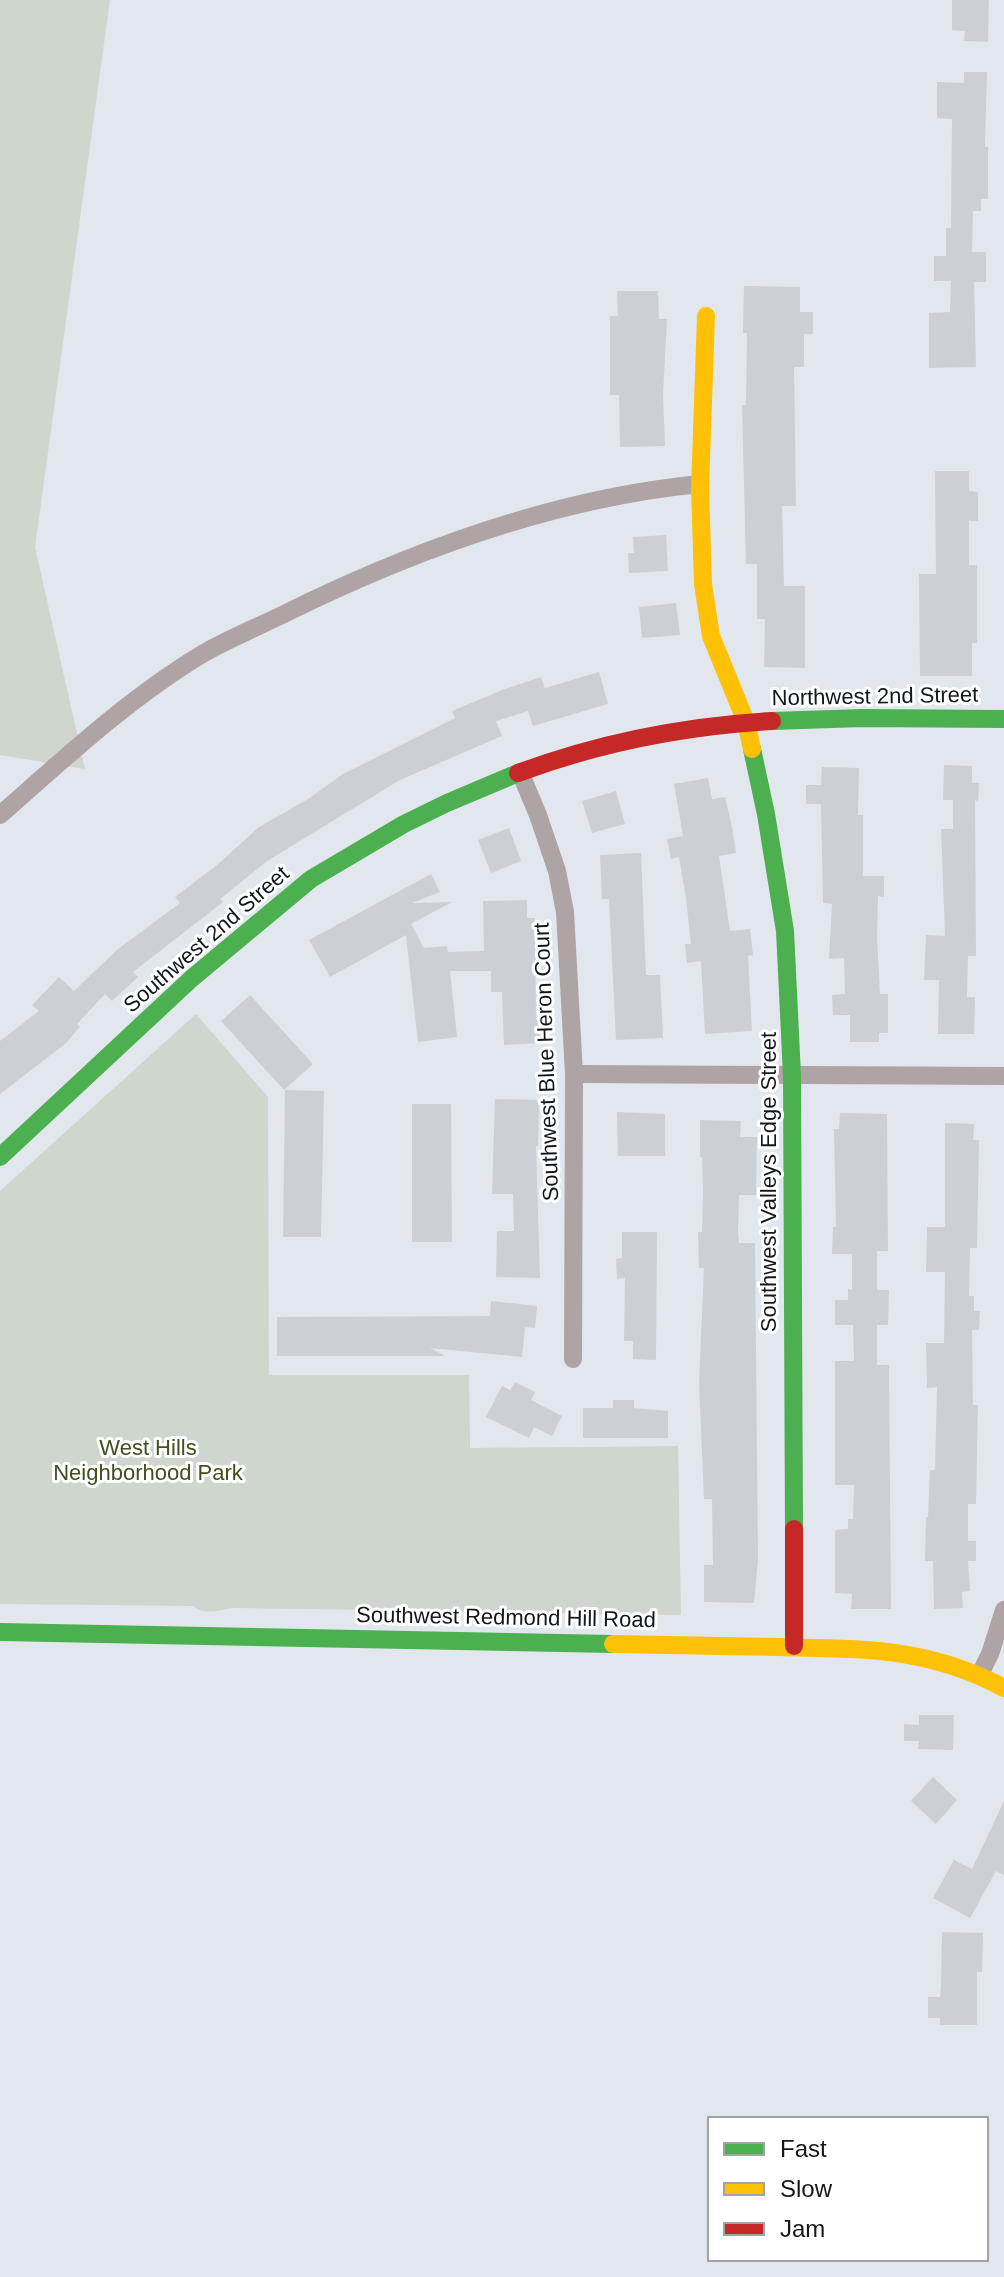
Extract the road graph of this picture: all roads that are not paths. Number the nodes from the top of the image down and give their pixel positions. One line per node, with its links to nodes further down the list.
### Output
1 (706, 316): 2 (street, Southwest Valleys Edge Street)
2 (700, 484): 4 (street, Southwest Valleys Edge Street); 6 (street)
3 (1004, 719): 4 (street, Northwest 2nd Street)
4 (746, 722): 5 (street, Southwest 2nd Street); 8 (street, Southwest Valleys Edge Street)
5 (520, 772): 7 (street, Southwest Blue Heron Court); 10 (street, Southwest 2nd Street)
6 (0, 815)
7 (574, 1074): 8 (street); 11 (street, Southwest Blue Heron Court)
8 (792, 1075): 9 (street); 14 (street, Southwest Valleys Edge Street)
9 (1004, 1076)
10 (0, 1157)
11 (573, 1359)
12 (1004, 1610): 15 (street)
13 (0, 1632): 14 (street, Southwest Redmond Hill Road)
14 (794, 1646): 15 (street, Southwest Redmond Hill Road)
15 (980, 1674): 16 (street, Southwest Redmond Hill Road)
16 (1004, 1688)

